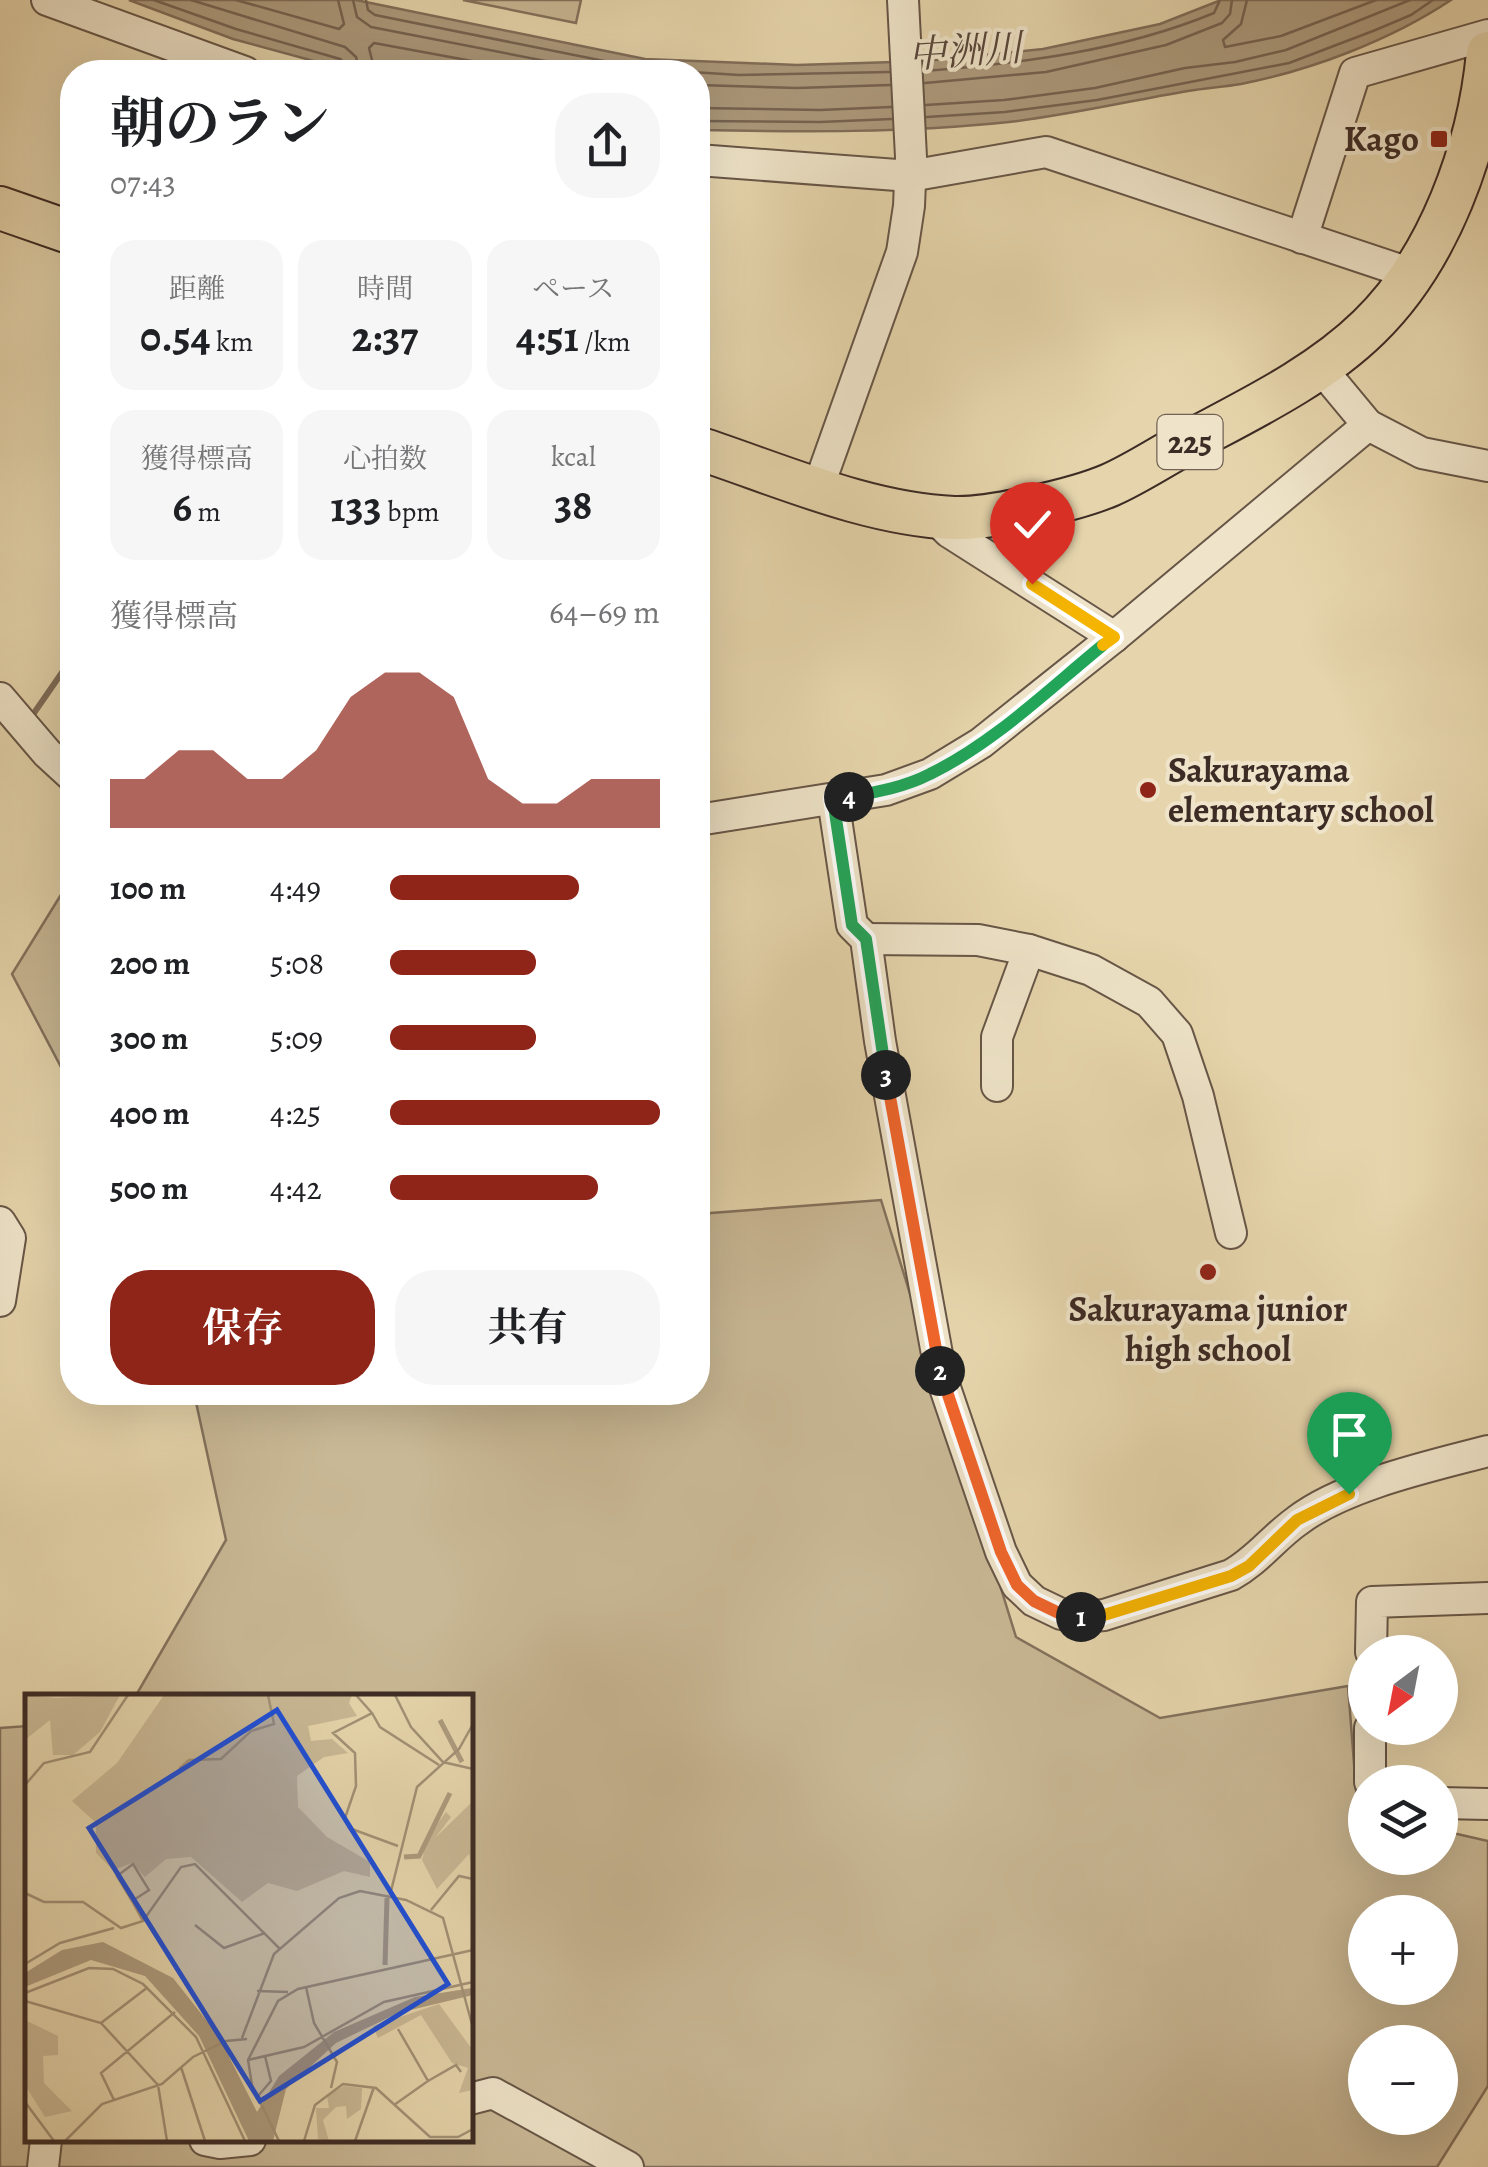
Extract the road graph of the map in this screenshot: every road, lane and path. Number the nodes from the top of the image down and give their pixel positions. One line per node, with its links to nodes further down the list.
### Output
1 (47, 0): 5 (street)
2 (903, 0): 7 (street)
3 (1488, 35): 10 (street)
4 (1488, 53): 11 (highway, 225)
5 (212, 60)
6 (710, 160): 7 (street)
7 (911, 167): 10 (street); 16 (street)
8 (0, 208): 9 (highway)
9 (60, 229)
10 (1302, 238): 11 (street)
11 (1412, 274): 12 (highway, 225)
12 (1319, 366): 13 (street); 17 (highway, 225)
13 (1368, 424): 15 (street); 18 (street)
14 (710, 452): 16 (highway, 225)
15 (1479, 465)
16 (818, 488): 17 (highway, 225)
17 (931, 514): 18 (street)
18 (1114, 637): 21 (street)
19 (4, 710): 20 (street)
20 (60, 764)
21 (833, 799): 22 (street); 23 (street)
22 (710, 818)
23 (866, 939): 24 (street); 29 (street)
24 (1029, 950): 25 (street); 27 (street)
25 (997, 1086)
26 (0, 1222): 28 (street)
27 (1231, 1233)
28 (0, 1301)
29 (1488, 1452)
30 (1488, 1598): 31 (street)
31 (1371, 1635)
32 (1458, 1803): 33 (street)
33 (1488, 1804)
34 (472, 2098): 37 (street)
35 (46, 2142): 36 (street)
36 (42, 2167)
37 (628, 2167)

